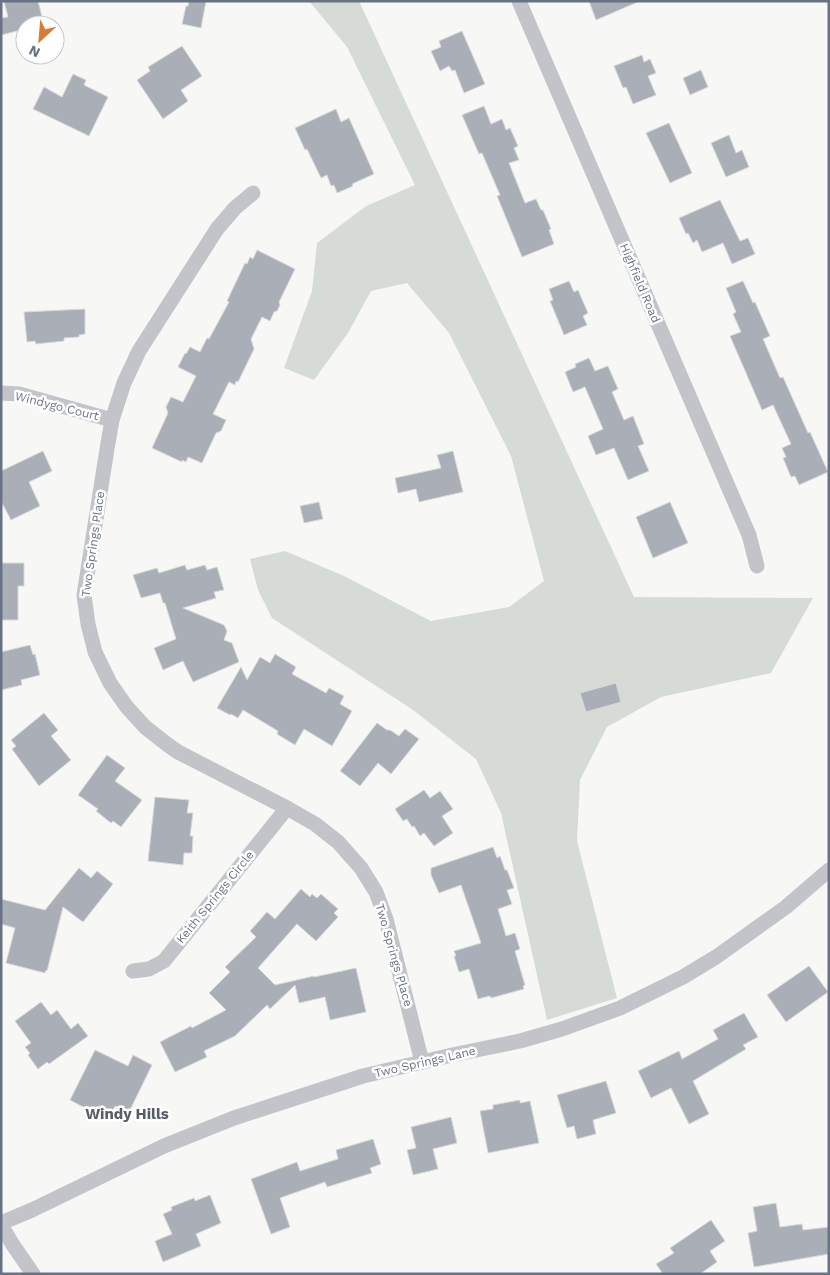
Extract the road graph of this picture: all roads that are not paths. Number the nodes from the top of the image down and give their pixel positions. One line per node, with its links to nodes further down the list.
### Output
1 (519, 1): 5 (street, Highfield Road)
2 (253, 193): 4 (street, Two Springs Place)
3 (1, 394): 4 (street, Windygo Court)
4 (112, 420): 6 (street, Two Springs Place)
5 (756, 566)
6 (287, 808): 8 (street, Keith Springs Circle); 9 (street, Two Springs Place)
7 (829, 870): 9 (street, Two Springs Lane)
8 (133, 971)
9 (422, 1062): 10 (street, Two Springs Lane)
10 (1, 1224): 11 (street)
11 (33, 1274)

